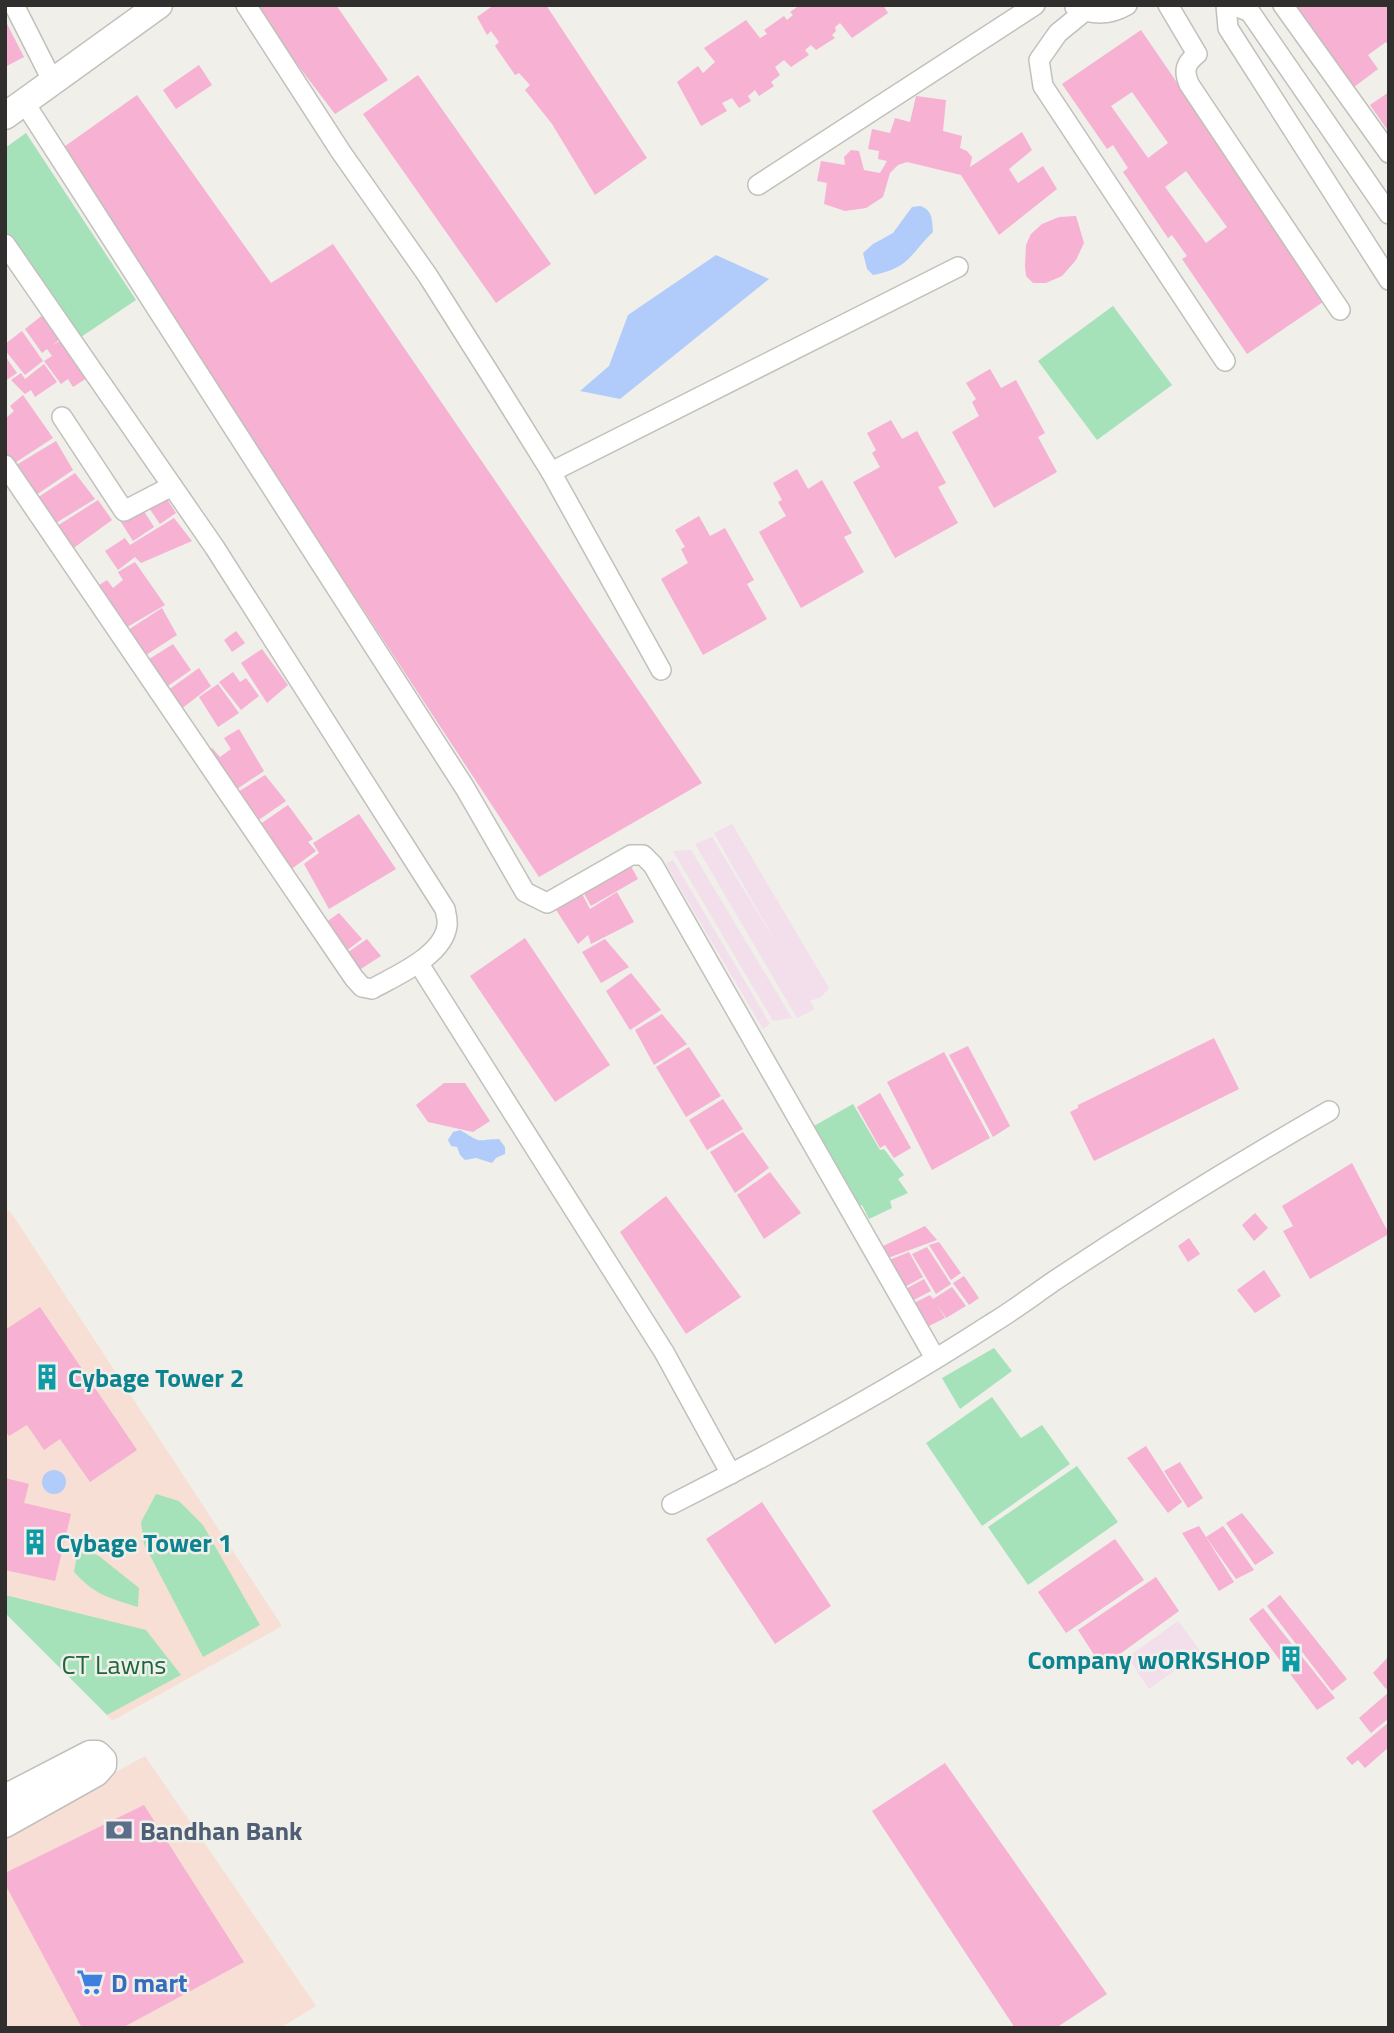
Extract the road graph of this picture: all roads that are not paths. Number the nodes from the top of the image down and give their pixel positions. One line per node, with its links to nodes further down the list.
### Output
1 (14, 5): 11 (street)
2 (159, 5): 11 (street)
3 (246, 5): 23 (street)
4 (1035, 5): 14 (street)
5 (1128, 5): 10 (street)
6 (1168, 5): 19 (street)
7 (1226, 5): 18 (street)
8 (1233, 5): 15 (street)
9 (1283, 5): 13 (street)
10 (1078, 8): 20 (street)
11 (53, 82): 12 (street)
12 (15, 109): 28 (street)
13 (1389, 153)
14 (758, 185)
15 (1389, 214)
16 (5, 244): 24 (street)
17 (958, 267): 23 (street)
18 (1389, 280)
19 (1340, 310)
20 (1225, 361)
21 (62, 417): 24 (street)
22 (5, 465): 26 (street)
23 (551, 472): 25 (street)
24 (172, 486): 26 (street)
25 (662, 670)
26 (419, 964): 29 (street)
27 (1329, 1111): 28 (street)
28 (935, 1358): 29 (street)
29 (731, 1474): 30 (street)
30 (672, 1504)
31 (5, 1798): 32 (street)
32 (5, 1824)

